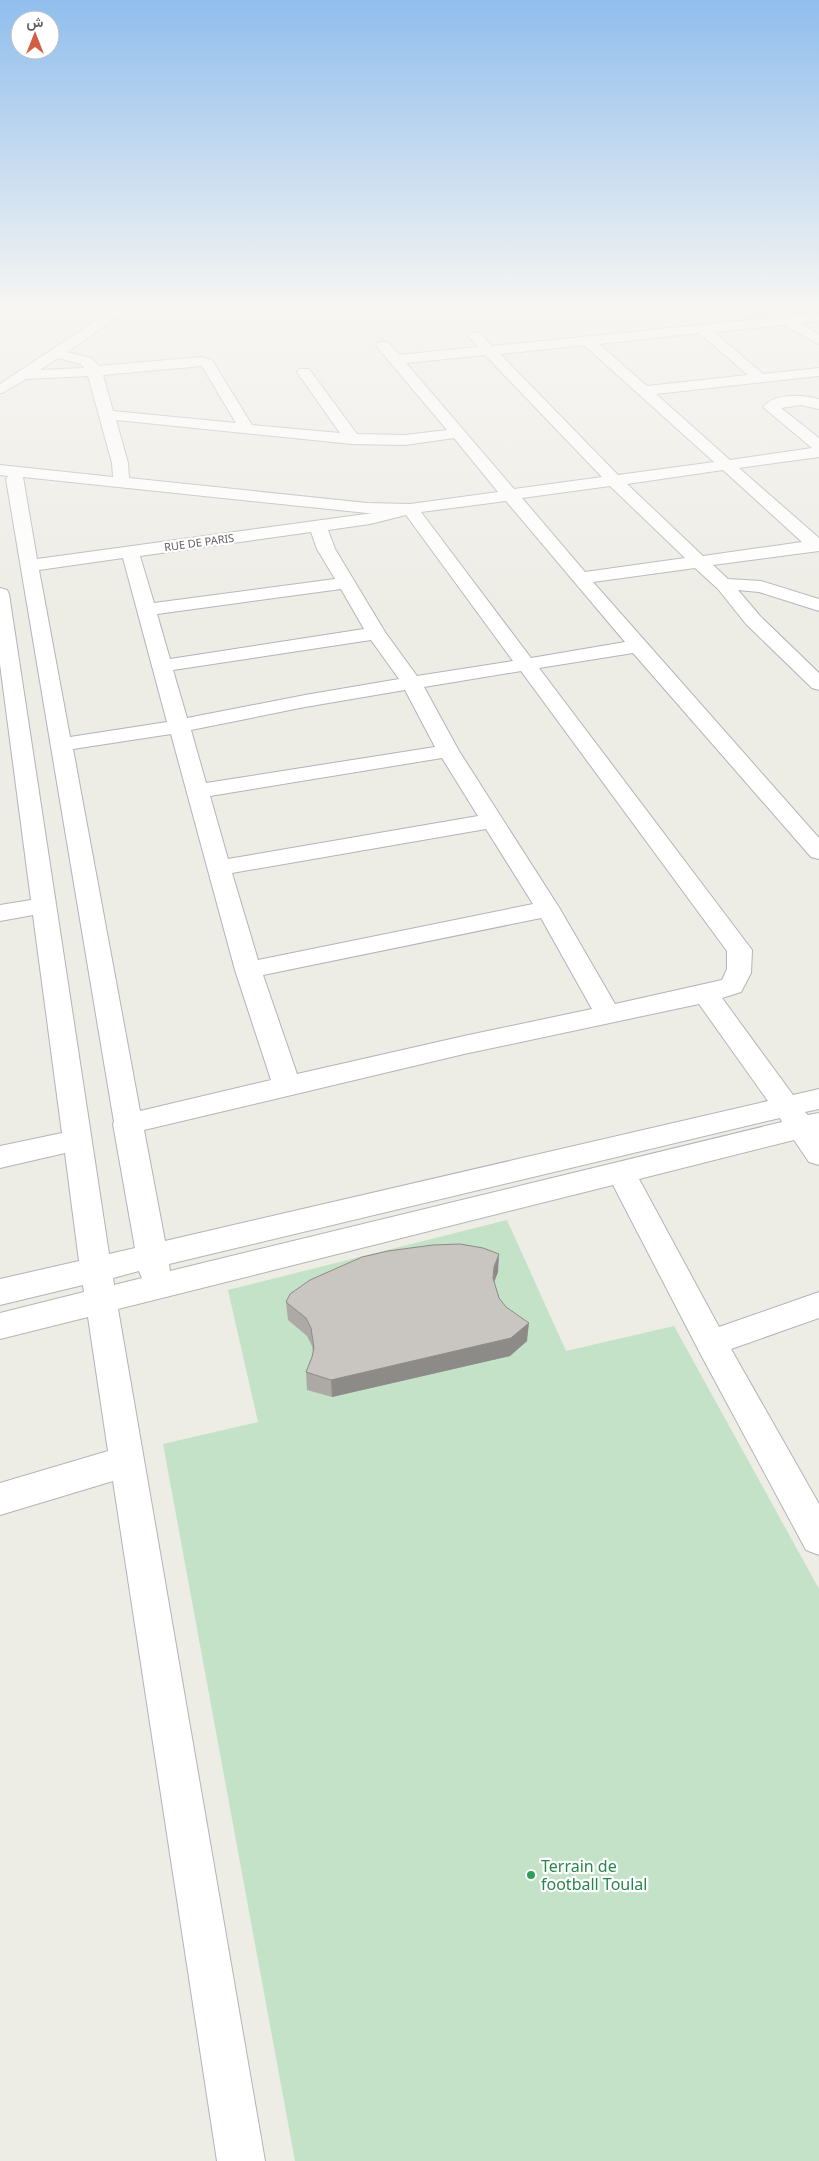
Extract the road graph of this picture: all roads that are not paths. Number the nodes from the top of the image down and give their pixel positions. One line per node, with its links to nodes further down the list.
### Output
1 (106, 410): 8 (street)
2 (235, 410): 9 (street)
3 (331, 410): 11 (street)
4 (438, 410): 10 (street)
5 (546, 410): 18 (street)
6 (664, 410): 15 (street)
7 (775, 410): 12 (street)
8 (107, 415): 9 (street); 17 (street)
9 (246, 429): 11 (street)
10 (457, 433): 11 (street); 19 (street)
11 (352, 439)
12 (819, 446)
13 (819, 452): 15 (street)
14 (819, 461): 15 (street)
15 (731, 469): 18 (street); 22 (street)
16 (9, 471): 17 (street); 25 (street)
17 (121, 482): 20 (street)
18 (619, 485): 19 (street); 24 (street)
19 (514, 499): 20 (street); 26 (street)
20 (413, 513): 21 (street, RUE DE PARIS); 35 (street)
21 (318, 526): 23 (street, RUE DE PARIS); 27 (street)
22 (818, 546): 24 (street)
23 (130, 552): 25 (street, RUE DE PARIS); 31 (street)
24 (698, 562): 26 (street); 28 (street)
25 (29, 566): 40 (street)
26 (580, 578): 34 (street)
27 (347, 583): 31 (street); 33 (street)
28 (724, 585): 30 (street); 37 (street)
29 (0, 594): 32 (street)
30 (819, 605)
31 (146, 610): 36 (street)
32 (3, 632): 46 (street)
33 (376, 633): 36 (street); 38 (street)
34 (638, 646): 35 (street); 44 (street)
35 (526, 665): 38 (street); 50 (street)
36 (162, 666): 39 (street)
37 (816, 678)
38 (412, 684): 39 (street); 41 (street)
39 (179, 726): 40 (street); 42 (street)
40 (60, 745): 55 (street)
41 (448, 751): 42 (street); 43 (street)
42 (197, 791): 45 (street)
43 (491, 821): 45 (street); 47 (street)
44 (819, 852)
45 (219, 868): 49 (street)
46 (45, 906): 48 (street); 56 (street)
47 (548, 909): 49 (street); 51 (street)
48 (0, 913)
49 (248, 970): 52 (street)
50 (705, 994): 51 (street); 54 (street)
51 (608, 1014): 52 (street)
52 (287, 1086): 55 (street)
53 (819, 1099): 54 (street)
54 (802, 1119): 57 (street); 59 (street); 60 (street)
55 (127, 1124): 60 (street)
56 (78, 1140): 58 (street); 61 (street)
57 (819, 1154)
58 (0, 1157)
59 (621, 1172): 62 (street); 66 (street)
60 (152, 1256): 61 (street); 62 (street)
61 (99, 1285): 62 (street); 63 (street); 65 (street); 67 (street)
62 (157, 1287)
63 (0, 1292)
64 (819, 1305): 66 (street)
65 (0, 1326)
66 (711, 1343): 69 (street)
67 (127, 1462): 68 (street); 70 (street)
68 (0, 1499)
69 (816, 1526)
70 (241, 2161)

